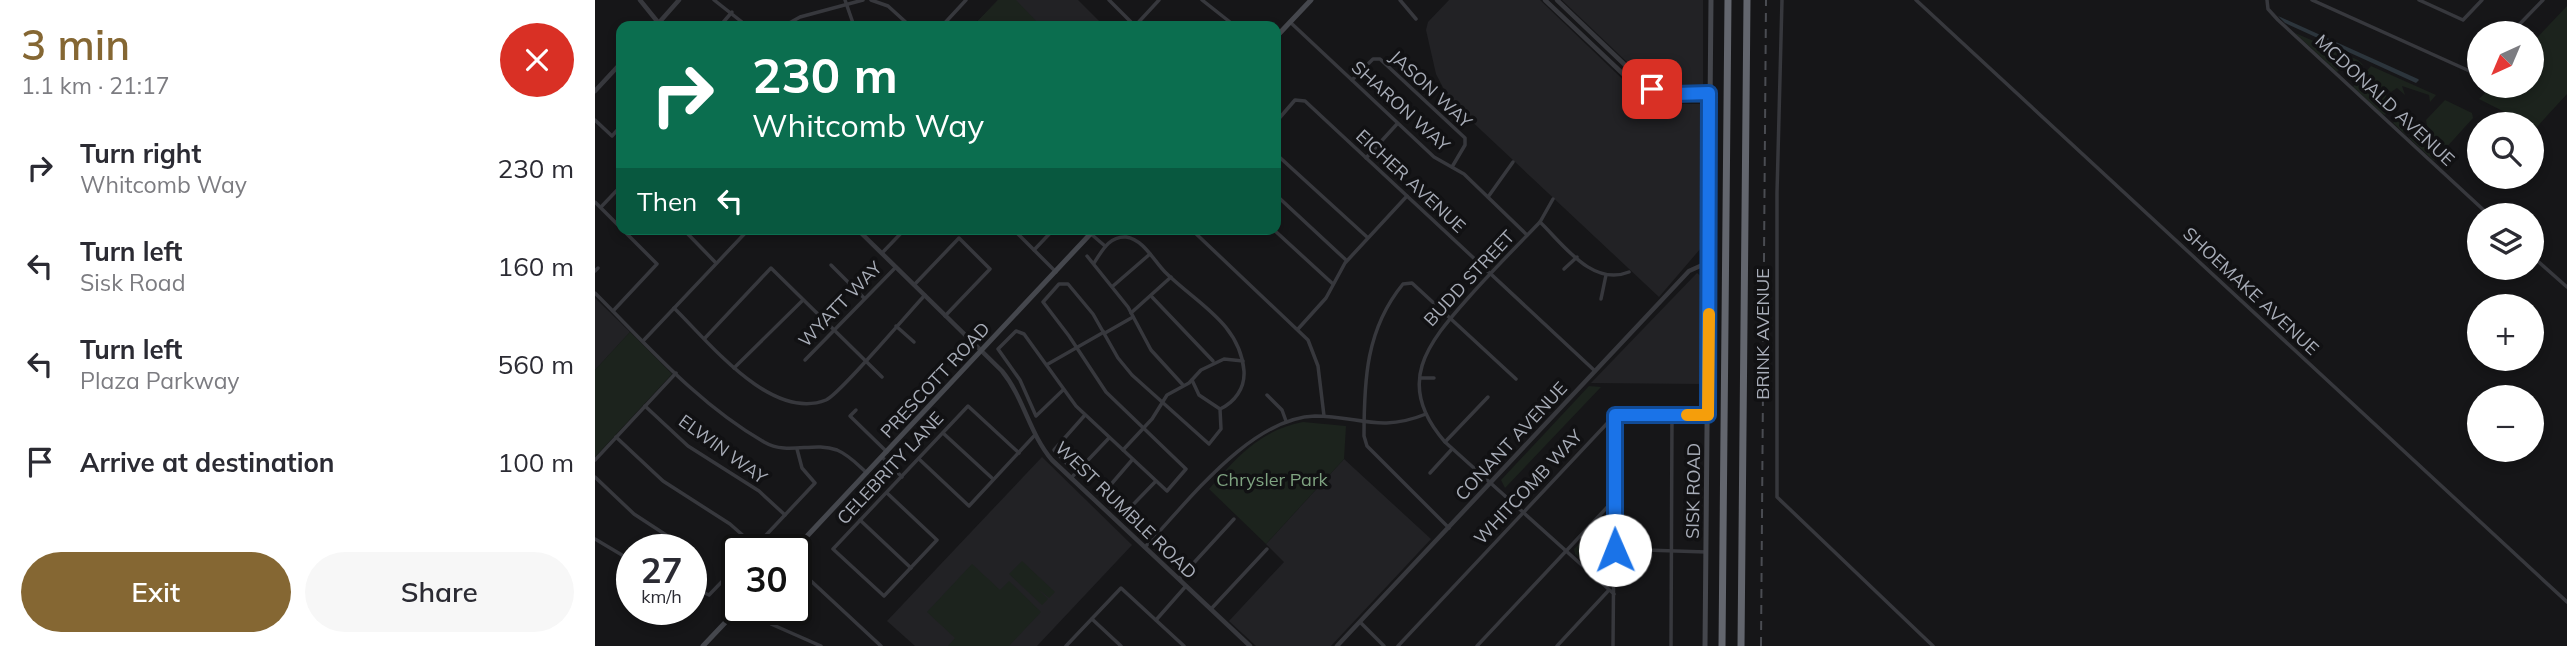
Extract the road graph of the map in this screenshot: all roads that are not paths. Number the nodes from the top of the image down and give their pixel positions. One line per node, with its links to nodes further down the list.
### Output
1 (641, 0): 29 (street)
2 (679, 0): 30 (street)
3 (714, 0): 27 (street)
4 (863, 0): 24 (street)
5 (871, 0): 35 (street)
6 (967, 0): 36 (street)
7 (1109, 0): 37 (street)
8 (1159, 0): 38 (street)
9 (1202, 0): 39 (street)
10 (1311, 0): 41 (main road)
11 (1400, 0): 28 (street)
12 (1545, 0): 47 (street)
13 (1557, 0): 47 (street)
14 (1711, 0): 47 (main road, SISK ROAD)
15 (1728, 0): 222 (highway)
16 (1747, 0): 223 (highway)
17 (1782, 0): 224 (street, BRINK AVENUE)
18 (1916, 0): 200 (street, SHOEMAKE AVENUE)
19 (2312, 0): 26 (street)
20 (2328, 0): 26 (street)
21 (2419, 0): 22 (street)
22 (2482, 0)
23 (2543, 0): 40 (street)
24 (846, 2): 33 (street); 34 (street)
25 (2267, 2): 62 (street, MCDONALD AVENUE)
26 (2325, 6): 44 (street)
27 (732, 12): 31 (street); 32 (street)
28 (1416, 19)
29 (656, 21)
30 (662, 21)
31 (724, 21)
32 (742, 21)
33 (793, 21)
34 (852, 21)
35 (904, 21)
36 (947, 21)
37 (1130, 21)
38 (1140, 21)
39 (1229, 21)
40 (2523, 21)
41 (1290, 22): 42 (main road); 45 (street, SHARON WAY)
42 (1281, 32)
43 (616, 68): 46 (street)
44 (2467, 70)
45 (1352, 80): 50 (street, SHARON WAY); 55 (street, JASON WAY)
46 (595, 91)
47 (1709, 97): 86 (main road, SISK ROAD)
48 (1281, 115): 52 (street, EICHER AVENUE)
49 (595, 120): 51 (street)
50 (1398, 124): 52 (street); 55 (street, SHARON WAY)
51 (616, 132)
52 (1366, 158): 57 (street, EICHER AVENUE)
53 (1281, 159): 78 (street)
54 (1513, 162): 58 (street)
55 (1452, 167): 58 (street, SHARON WAY)
56 (616, 191): 63 (street)
57 (1406, 196): 78 (street); 95 (street, EICHER AVENUE)
58 (1488, 197): 77 (street, SHARON WAY)
59 (1553, 199): 64 (street, BUDD STREET)
60 (1281, 200): 85 (street)
61 (595, 202): 63 (street)
62 (2476, 203)
63 (600, 207): 65 (street)
64 (1540, 222): 77 (street, BUDD STREET); 84 (street)
65 (616, 223)
66 (628, 235): 109 (street)
67 (689, 235): 87 (street)
68 (744, 235): 87 (street)
69 (863, 235): 81 (street, WEST RUMBLE ROAD)
70 (899, 235): 81 (street)
71 (1019, 235): 80 (street)
72 (1048, 235): 80 (street)
73 (1089, 235): 93 (main road, PRESCOTT ROAD)
74 (1096, 235): 79 (street)
75 (1197, 235): 114 (street)
76 (1280, 235): 98 (street)
77 (1527, 236): 95 (street, BUDD STREET)
78 (1367, 237): 85 (street)
79 (1105, 246): 82 (street); 88 (street)
80 (1034, 250): 93 (street)
81 (882, 254): 90 (street, WEST RUMBLE ROAD)
82 (1150, 254): 97 (street); 100 (street)
83 (1087, 256): 88 (street)
84 (1577, 257): 92 (street); 96 (street)
85 (1347, 261): 98 (street)
86 (1709, 262): 128 (street, CONANT AVENUE); 147 (main road, SISK ROAD)
87 (717, 263): 108 (street)
88 (1094, 263): 100 (street)
89 (831, 265): 105 (street)
90 (896, 267): 99 (street, WEST RUMBLE ROAD); 105 (street, WYATT WAY)
91 (2544, 267): 101 (street)
92 (1565, 269)
93 (1056, 272): 121 (main road, PRESCOTT ROAD)
94 (1629, 272): 96 (street)
95 (1490, 273): 112 (street, BUDD STREET); 128 (street, EICHER AVENUE)
96 (1606, 275): 106 (street)
97 (1171, 277): 104 (street); 124 (street)
98 (1333, 284): 114 (street)
99 (914, 285): 103 (street, WEST RUMBLE ROAD); 111 (street)
100 (1113, 286): 110 (street)
101 (2567, 287)
102 (595, 293): 109 (street)
103 (925, 295): 111 (street, WEST RUMBLE ROAD); 113 (street)
104 (1152, 297): 110 (street); 125 (street)
105 (865, 299): 115 (street, WYATT WAY)
106 (1601, 299)
107 (803, 300): 115 (street); 117 (street); 127 (street)
108 (674, 308): 117 (street); 118 (street)
109 (614, 311): 118 (street)
110 (1132, 315): 116 (street); 135 (street)
111 (945, 316): 121 (street, WEST RUMBLE ROAD)
112 (1449, 317): 131 (street, BUDD STREET); 133 (street); 150 (street)
113 (896, 326): 119 (street); 123 (street)
114 (1297, 329): 148 (street)
115 (834, 331): 122 (street, WYATT WAY); 123 (street)
116 (1105, 332): 120 (street); 120 (street); 139 (street)
117 (705, 338): 127 (street)
118 (643, 341): 129 (street)
119 (914, 342)
120 (1076, 346): 126 (street); 151 (street)
121 (981, 351): 153 (street, WEST RUMBLE ROAD); 161 (main road, PRESCOTT ROAD)
122 (805, 360)
123 (864, 360): 127 (street); 130 (street)
124 (1243, 361): 125 (street); 142 (street)
125 (1214, 362): 134 (street)
126 (1048, 364): 136 (street); 136 (street)
127 (734, 368)
128 (1595, 371): 172 (street, CONANT AVENUE)
129 (676, 373): 140 (street); 157 (street)
130 (882, 377)
131 (1420, 378): 132 (street); 143 (street, BUDD STREET)
132 (1434, 378)
133 (1516, 379)
134 (1192, 380): 135 (street); 142 (street)
135 (1183, 385): 139 (street)
136 (1063, 390): 144 (street)
137 (1267, 395): 149 (street)
138 (1488, 397): 156 (street)
139 (1162, 404): 142 (street); 151 (street)
140 (645, 405): 154 (street); 176 (street, ELWIN WAY)
141 (856, 410): 161 (street)
142 (1220, 410)
143 (1426, 414): 150 (street); 156 (street, BUDD STREET)
144 (1085, 415): 155 (street); 167 (street)
145 (1615, 415): 146 (street); 174 (street); 175 (street, WHITCOMB WAY)
146 (1672, 415): 147 (street); 189 (street)
147 (1708, 415): 191 (main road, SISK ROAD)
148 (1324, 417): 149 (street); 150 (street)
149 (1286, 421): 185 (street)
150 (1364, 424): 179 (street)
151 (1143, 428): 159 (street); 171 (street)
152 (943, 433): 160 (street, CELEBRITY LANE); 162 (street, CELEBRITY LANE); 170 (street)
153 (1034, 436): 160 (street); 167 (street, WEST RUMBLE ROAD)
154 (616, 437): 163 (street); 181 (street)
155 (1109, 438): 159 (street); 167 (street)
156 (1445, 443): 158 (street, BUDD STREET)
157 (797, 449): 165 (street); 176 (street)
158 (1452, 449): 166 (street); 172 (street, BUDD STREET)
159 (1123, 450): 164 (street)
160 (1019, 453): 170 (street)
161 (884, 455): 165 (main road, PRESCOTT ROAD); 169 (street)
162 (919, 459): 169 (street, CELEBRITY LANE); 170 (street)
163 (595, 460)
164 (1132, 460): 171 (street); 171 (street)
165 (867, 473): 183 (main road, PRESCOTT ROAD)
166 (1430, 473)
167 (1074, 475): 185 (street, WEST RUMBLE ROAD)
168 (595, 477): 180 (street)
169 (902, 477): 173 (street, CELEBRITY LANE)
170 (993, 480)
171 (1155, 481)
172 (1492, 482): 175 (street, BUDD STREET); 179 (street, CONANT AVENUE)
173 (887, 493): 178 (street, CELEBRITY LANE); 192 (street)
174 (1614, 499): 187 (street); 188 (street)
175 (1523, 511): 187 (street, BUDD STREET); 216 (street, WHITCOMB WAY)
176 (785, 515): 182 (street)
177 (1234, 519): 193 (street)
178 (860, 520): 192 (street); 192 (street, CELEBRITY LANE)
179 (1449, 528): 204 (street, CONANT AVENUE)
180 (665, 534)
181 (740, 534)
182 (767, 534)
183 (809, 534)
184 (595, 539): 190 (street)
185 (1144, 548): 193 (street, WEST RUMBLE ROAD)
186 (1267, 549): 201 (street)
187 (1566, 550): 197 (street, BUDD STREET); 217 (street)
188 (1615, 550): 189 (street); 199 (street)
189 (1672, 550): 191 (street); 220 (street)
190 (616, 551)
191 (1706, 552): 221 (main road, SISK ROAD)
192 (911, 568)
193 (1179, 580): 196 (street, WEST RUMBLE ROAD)
194 (812, 582): 209 (street)
195 (721, 583): 198 (street)
196 (1186, 586): 201 (street, WEST RUMBLE ROAD); 203 (street)
197 (1609, 590): 199 (street, BUDD STREET); 218 (street)
198 (707, 594)
199 (1614, 594): 219 (street)
200 (2567, 602)
201 (1211, 610): 213 (street, WEST RUMBLE ROAD)
202 (1092, 619): 203 (street); 210 (street); 211 (street)
203 (1156, 620): 212 (street)
204 (1360, 622): 214 (street, CONANT AVENUE); 215 (street)
205 (723, 625): 207 (main road)
206 (776, 625): 208 (street)
207 (703, 646)
208 (821, 646)
209 (881, 646)
210 (1066, 646)
211 (1122, 646)
212 (1184, 646)
213 (1250, 646)
214 (1337, 646)
215 (1384, 646)
216 (1398, 646)
217 (1477, 646)
218 (1557, 646)
219 (1613, 646)
220 (1671, 646)
221 (1705, 646)
222 (1722, 646)
223 (1741, 646)
224 (1933, 646)

